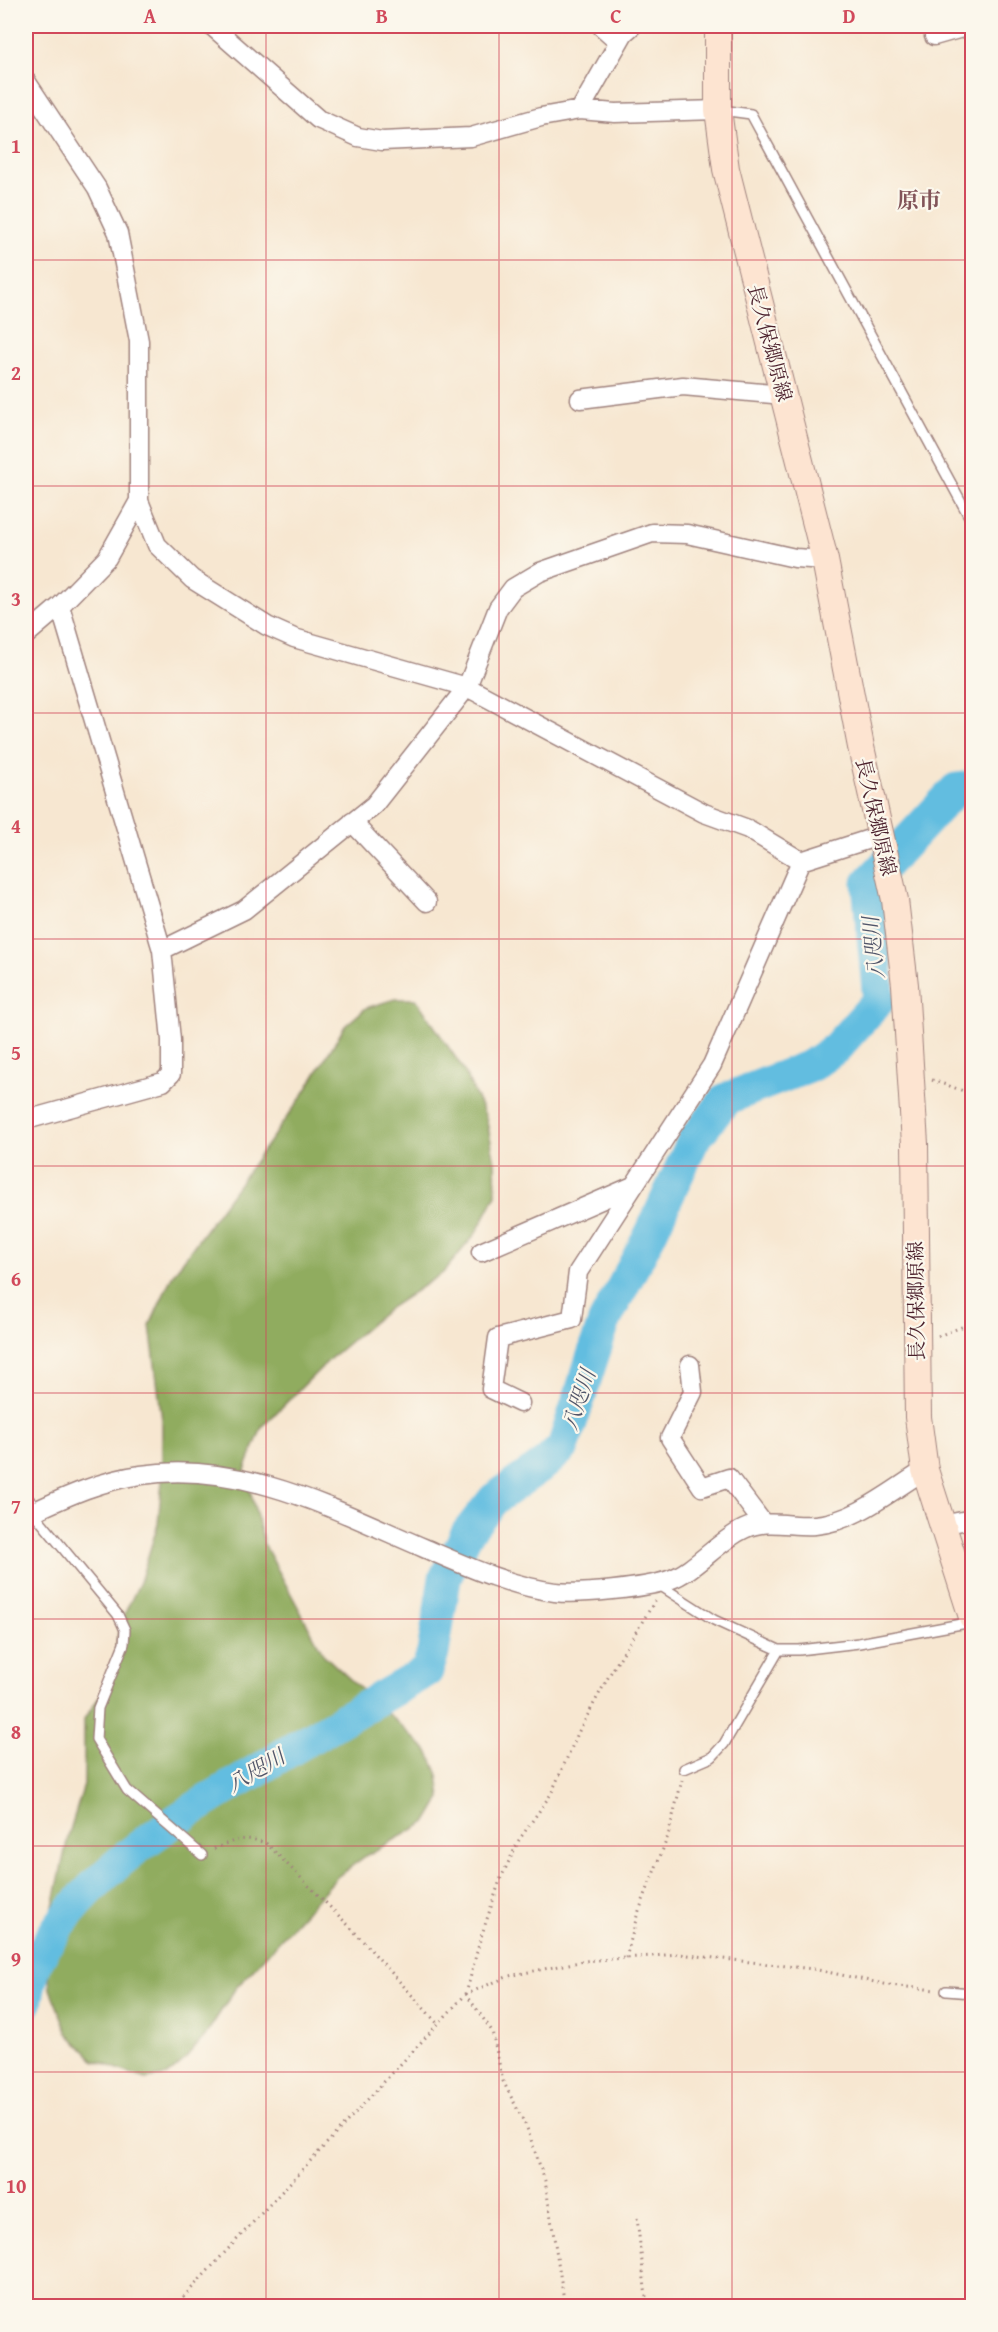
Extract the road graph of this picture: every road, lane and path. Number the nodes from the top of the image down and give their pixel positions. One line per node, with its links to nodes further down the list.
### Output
1 (601, 26): 7 (street)
2 (632, 26): 7 (street)
3 (718, 26): 10 (main road, 長久保郷原線)
4 (969, 26): 6 (street)
5 (222, 29): 9 (street)
6 (934, 36)
7 (619, 42): 9 (street)
8 (26, 81): 13 (street)
9 (580, 110): 10 (street)
10 (718, 110): 11 (main road, 長久保郷原線); 14 (lane)
11 (784, 395): 12 (street); 15 (main road, 長久保郷原線)
12 (580, 399)
13 (140, 501): 16 (street); 18 (street)
14 (971, 520)
15 (825, 560): 18 (street); 20 (main road, 長久保郷原線)
16 (60, 606): 17 (street); 23 (street)
17 (26, 635)
18 (467, 687): 19 (street); 21 (street)
19 (352, 822): 22 (street); 23 (street)
20 (882, 835): 21 (street); 24 (main road, 長久保郷原線)
21 (801, 861): 27 (street)
22 (427, 902)
23 (162, 950): 26 (street)
24 (910, 1072): 25 (path); 30 (main road, 長久保郷原線)
25 (972, 1094)
26 (26, 1120)
27 (633, 1186): 28 (street); 32 (street)
28 (481, 1252)
29 (972, 1323): 30 (path)
30 (916, 1345): 33 (main road, 長久保郷原線)
31 (690, 1365): 36 (street)
32 (520, 1403)
33 (925, 1470): 36 (street); 37 (main road, 長久保郷原線)
34 (29, 1507): 36 (street); 43 (lane)
35 (972, 1519): 37 (street)
36 (763, 1523)
37 (942, 1525): 39 (main road, 長久保郷原線)
38 (664, 1588): 41 (lane); 47 (path)
39 (972, 1617)
40 (972, 1622): 41 (lane)
41 (779, 1650): 42 (lane)
42 (684, 1769): 44 (path)
43 (202, 1856): 48 (path)
44 (626, 1958): 45 (path); 47 (path)
45 (946, 1991): 46 (lane)
46 (972, 1993)
47 (466, 1994): 48 (path); 51 (path)
48 (438, 2024): 50 (path)
49 (637, 2218): 52 (path)
50 (175, 2307)
51 (565, 2307)
52 (647, 2307)

